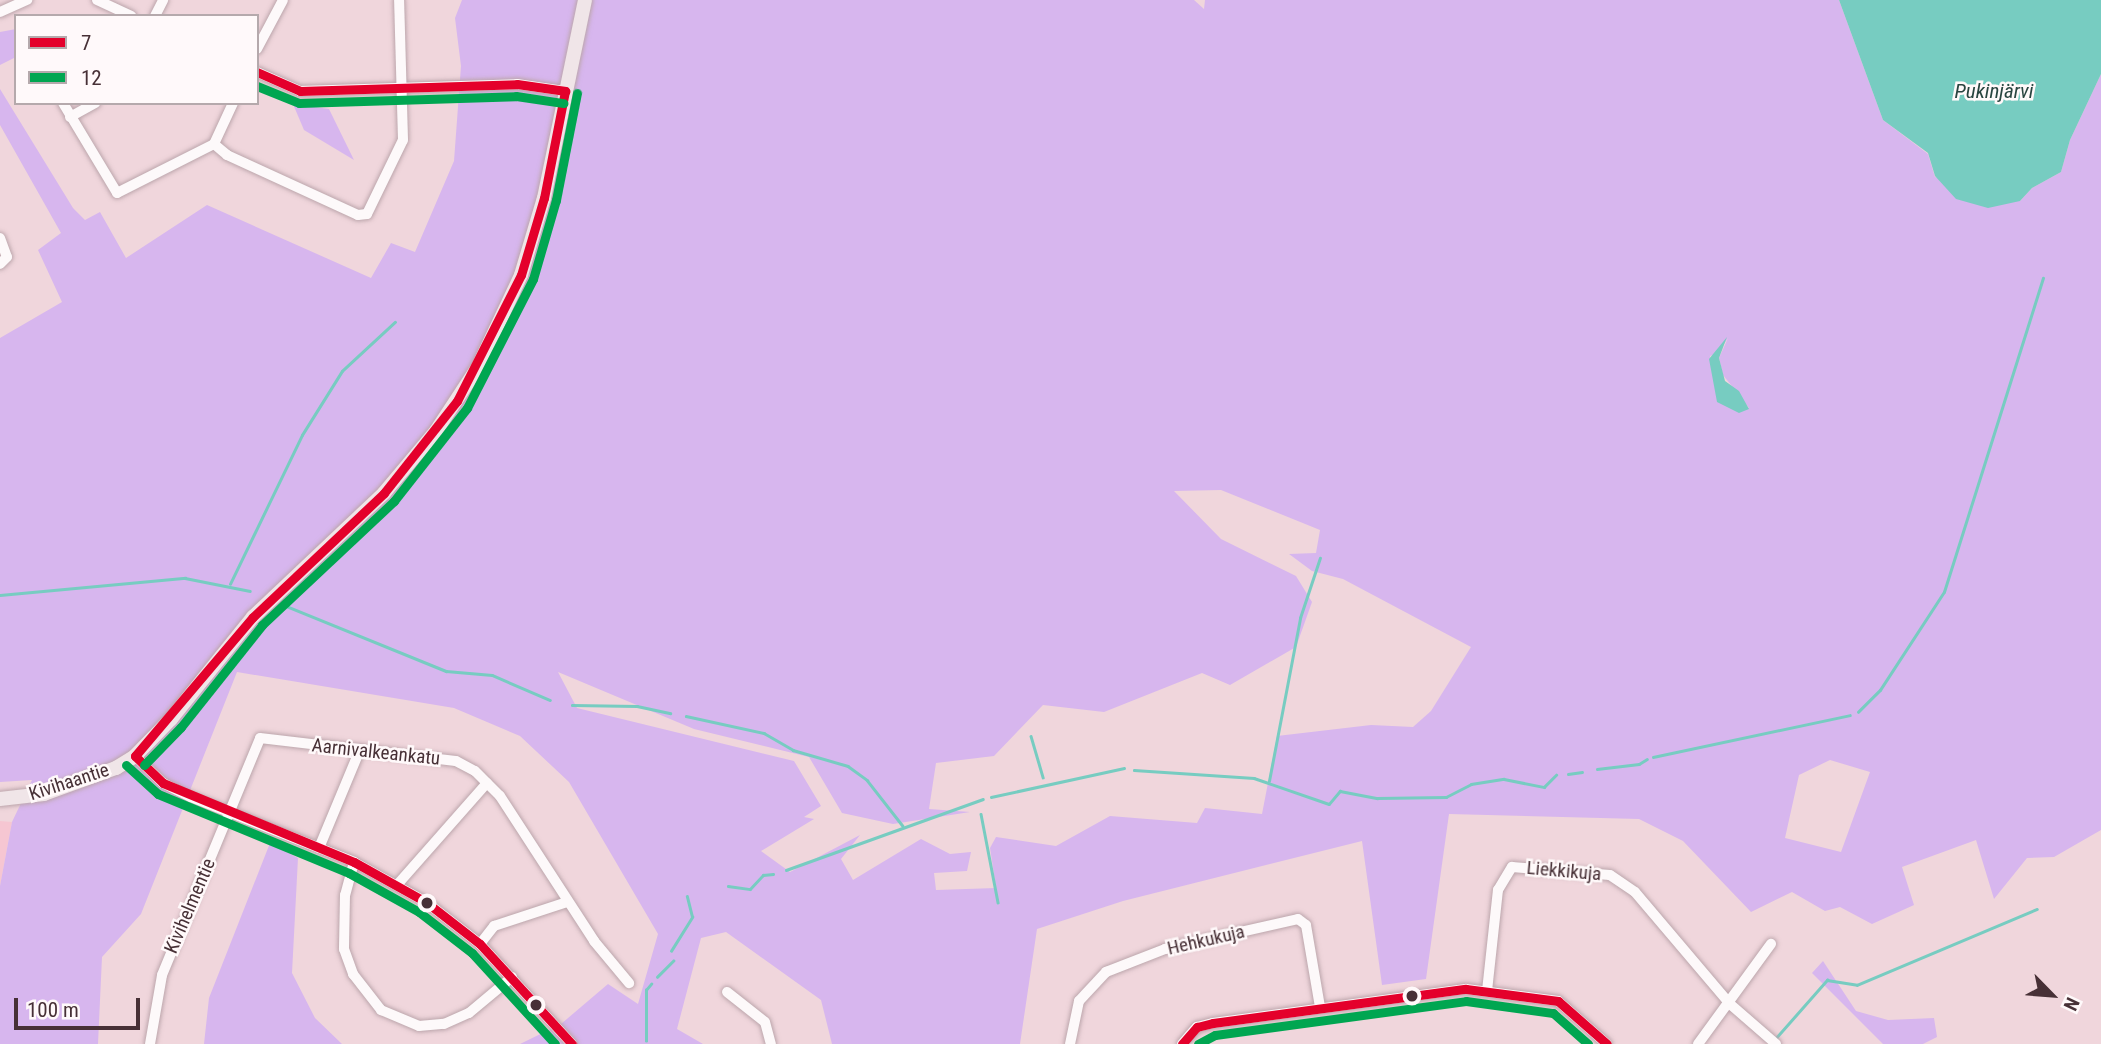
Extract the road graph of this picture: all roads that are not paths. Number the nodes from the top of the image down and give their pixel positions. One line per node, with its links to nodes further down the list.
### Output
1 (27, 0): 6 (street)
2 (97, 0): 7 (street)
3 (283, 0): 8 (street)
4 (399, 0): 10 (street)
5 (585, 0): 11 (main road, Kivihaantie)
6 (0, 12)
7 (127, 14)
8 (259, 45)
9 (259, 73): 10 (street)
10 (400, 87): 11 (street); 16 (street)
11 (565, 91): 20 (main road, Kivihaantie)
12 (64, 105): 15 (street)
13 (91, 105): 15 (street)
14 (232, 105): 16 (street)
15 (70, 117): 16 (street)
16 (214, 144)
17 (0, 238): 18 (street)
18 (0, 264)
19 (359, 752): 21 (street, Aarnivalkeankatu); 23 (street, Aarnivalkeankatu); 24 (street)
20 (135, 755): 22 (main road, Kivihaantie); 23 (street)
21 (487, 783): 26 (street); 27 (street, Aarnivalkeankatu)
22 (0, 799)
23 (229, 811): 24 (street); 36 (street, Kivihelmentie)
24 (319, 848): 25 (street)
25 (354, 862): 26 (street); 30 (street)
26 (397, 885): 28 (street)
27 (567, 902): 28 (street); 31 (street, Aarnivalkeankatu)
28 (480, 944): 30 (street)
29 (1771, 944): 34 (street)
30 (512, 977): 37 (street)
31 (629, 983)
32 (1486, 991): 34 (street, Liekkikuja); 35 (street); 41 (street)
33 (727, 992): 38 (street)
34 (1730, 1004): 42 (street); 43 (street)
35 (1320, 1007): 39 (street, Hehkukuja); 40 (street)
36 (150, 1044)
37 (572, 1044)
38 (771, 1044)
39 (1070, 1044)
40 (1182, 1044)
41 (1607, 1044)
42 (1698, 1044)
43 (1776, 1044)

